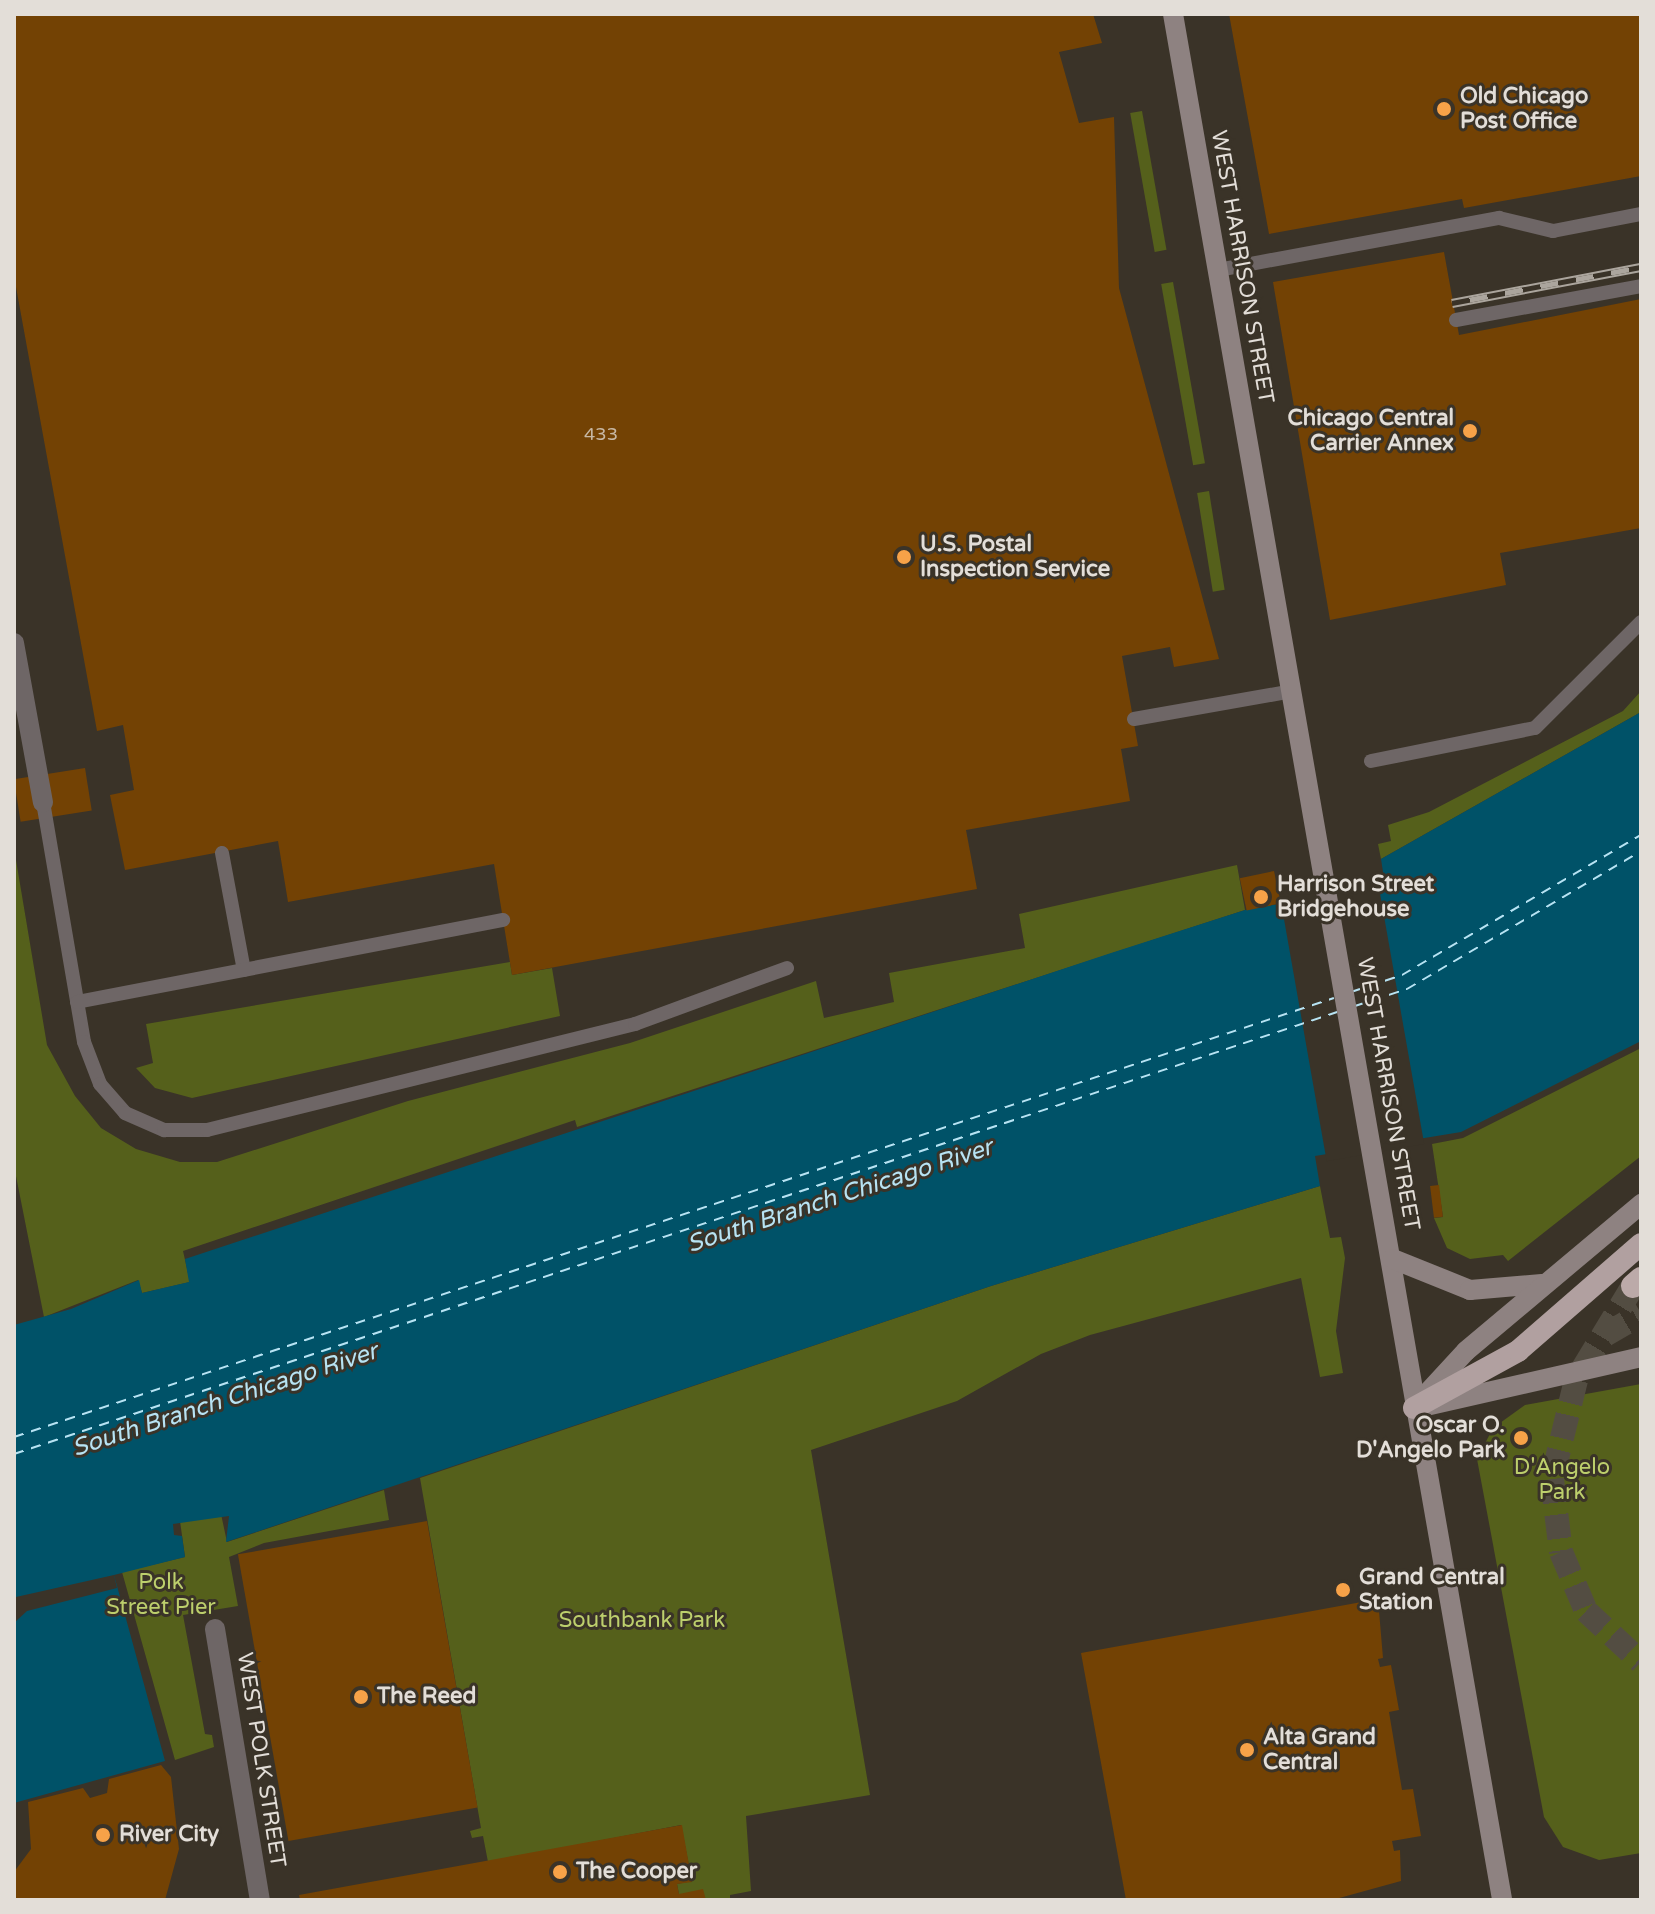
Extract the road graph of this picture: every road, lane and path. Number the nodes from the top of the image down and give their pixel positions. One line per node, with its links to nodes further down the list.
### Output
1 (1173, 14): 3 (main road, WEST HARRISON STREET)
2 (1641, 214): 3 (lane)
3 (1218, 270): 8 (main road, WEST HARRISON STREET)
4 (1641, 286): 5 (lane)
5 (1456, 320)
6 (1641, 622): 10 (lane)
7 (14, 643): 11 (street)
8 (1292, 691): 9 (lane); 19 (main road, WEST HARRISON STREET)
9 (1134, 719)
10 (1371, 761)
11 (43, 802): 16 (lane)
12 (222, 853): 15 (lane)
13 (503, 920): 15 (lane)
14 (787, 968): 16 (lane)
15 (244, 970): 16 (lane)
16 (77, 1002)
17 (1641, 1204): 20 (main road)
18 (1641, 1244): 22 (highway)
19 (1393, 1259): 20 (main road); 22 (main road, WEST HARRISON STREET)
20 (1542, 1284): 22 (main road)
21 (1641, 1357): 22 (main road)
22 (1414, 1408): 25 (main road, WEST HARRISON STREET)
23 (215, 1629): 24 (street, WEST POLK STREET)
24 (260, 1900)
25 (1502, 1900)

